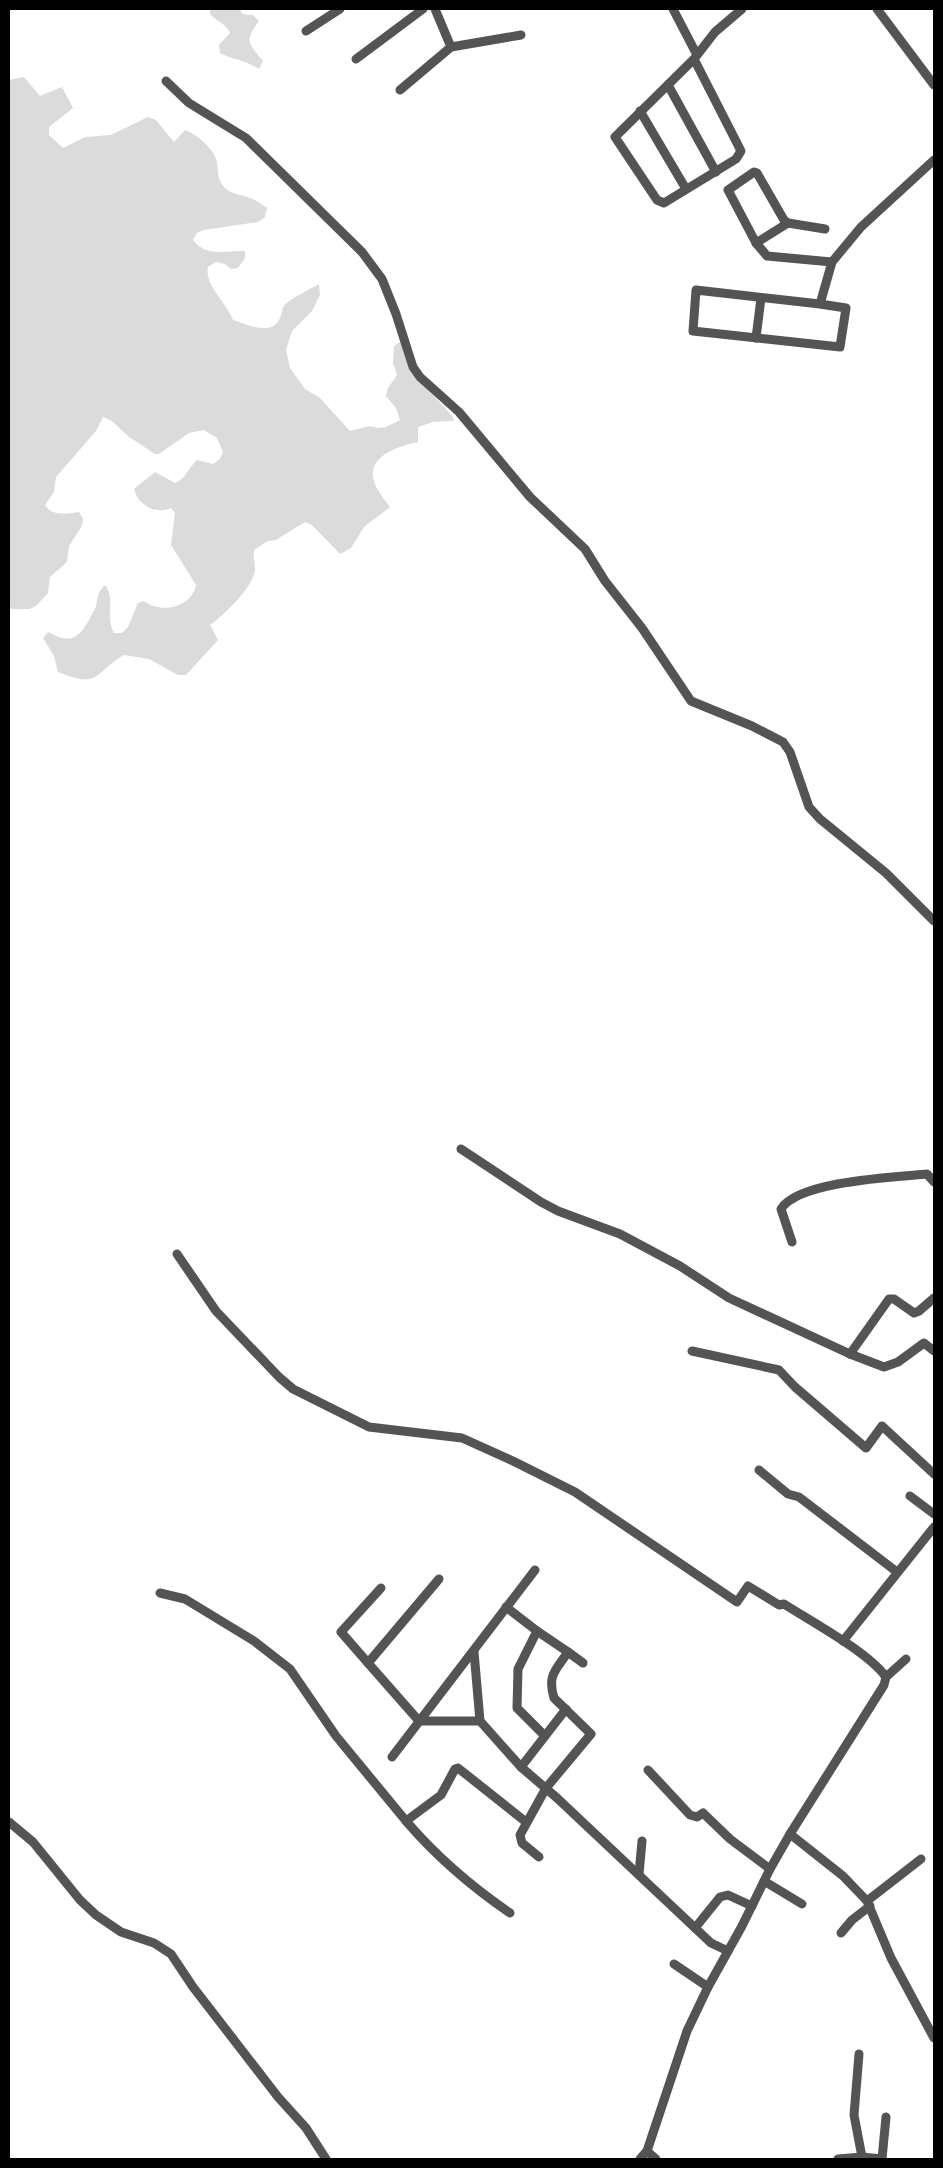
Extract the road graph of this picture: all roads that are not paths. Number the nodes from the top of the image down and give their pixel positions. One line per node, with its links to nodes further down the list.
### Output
1 (340, 9): 7 (street)
2 (422, 9): 11 (street)
3 (435, 9): 9 (street)
4 (673, 9): 10 (street)
5 (742, 9): 10 (street)
6 (877, 9): 14 (street)
7 (306, 31)
8 (521, 34): 9 (street)
9 (451, 47): 15 (street)
10 (696, 57): 13 (street); 18 (street)
11 (356, 59)
12 (166, 81): 27 (street)
13 (668, 85): 16 (street); 18 (street)
14 (934, 85)
15 (400, 90)
16 (640, 111): 19 (street); 19 (street)
17 (934, 160): 23 (street)
18 (716, 172): 19 (street)
19 (686, 189)
20 (788, 223): 21 (street); 22 (street); 22 (street)
21 (824, 229)
22 (756, 244): 23 (street)
23 (832, 262): 25 (street)
24 (762, 298): 25 (street); 26 (street); 26 (street)
25 (820, 304): 26 (street)
26 (756, 338)
27 (934, 921)
28 (461, 1149): 35 (street)
29 (934, 1182): 30 (street)
30 (792, 1242)
31 (177, 1254): 48 (street)
32 (934, 1298): 35 (street)
33 (692, 1351): 37 (street)
34 (934, 1351): 35 (street)
35 (850, 1354)
36 (759, 1470): 42 (street)
37 (934, 1474)
38 (910, 1496): 39 (street)
39 (934, 1514)
40 (934, 1527): 42 (street)
41 (535, 1570): 46 (street)
42 (897, 1572): 48 (street)
43 (439, 1579): 52 (street)
44 (381, 1588): 52 (street)
45 (160, 1593): 63 (street)
46 (506, 1607): 47 (street); 49 (street)
47 (537, 1631): 50 (street); 58 (street)
48 (843, 1641): 54 (street)
49 (474, 1652): 56 (street); 57 (street)
50 (568, 1652): 53 (street); 55 (street)
51 (906, 1658): 54 (street)
52 (368, 1663): 56 (street)
53 (583, 1664)
54 (886, 1677): 66 (street)
55 (566, 1709): 58 (street); 62 (street)
56 (420, 1721): 57 (street); 59 (street)
57 (480, 1721): 60 (street)
58 (545, 1736): 60 (street)
59 (392, 1757)
60 (521, 1768): 62 (street)
61 (648, 1770): 70 (street)
62 (546, 1788): 65 (street); 71 (street)
63 (406, 1821): 65 (street); 76 (street)
64 (9, 1822): 87 (street)
65 (526, 1822): 68 (street)
66 (790, 1834): 70 (street); 74 (street)
67 (642, 1841): 71 (street)
68 (539, 1856)
69 (921, 1859): 74 (street)
70 (770, 1869): 72 (street)
71 (639, 1874): 77 (street)
72 (764, 1881): 73 (street); 75 (street)
73 (802, 1904)
74 (868, 1904): 78 (street); 82 (street)
75 (752, 1906): 77 (street); 79 (street)
76 (510, 1913)
77 (695, 1928): 79 (street)
78 (841, 1933)
79 (728, 1951): 81 (street)
80 (674, 1964): 81 (street)
81 (708, 1986): 85 (street)
82 (934, 2038)
83 (859, 2054): 86 (street)
84 (886, 2118): 91 (street)
85 (647, 2151): 88 (street); 89 (street)
86 (859, 2155): 90 (street); 91 (street)
87 (326, 2159)
88 (640, 2159)
89 (656, 2159)
90 (838, 2159)
91 (882, 2159)

